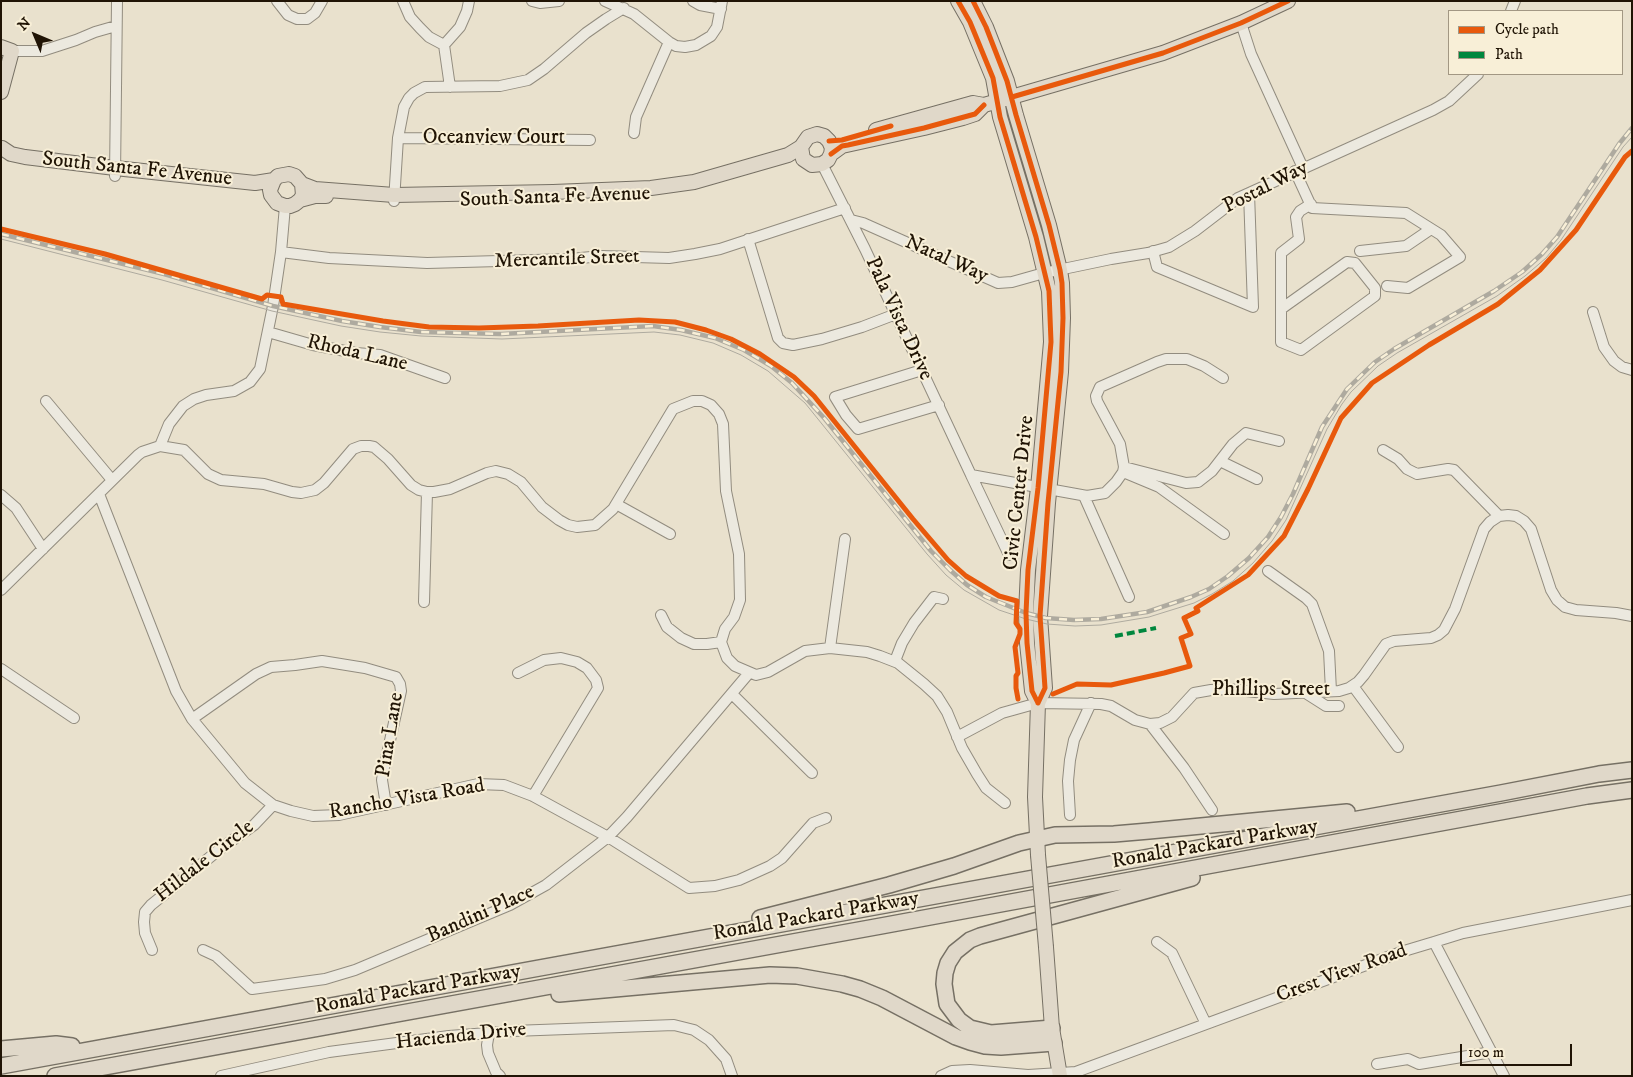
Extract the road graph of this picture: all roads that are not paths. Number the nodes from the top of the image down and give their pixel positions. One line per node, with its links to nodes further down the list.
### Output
1 (117, 1): 16 (street)
2 (277, 1): 3 (street)
3 (322, 1)
4 (403, 1): 18 (street)
5 (468, 1): 18 (street)
6 (532, 1): 7 (street)
7 (560, 1)
8 (605, 1): 14 (street)
9 (692, 1): 13 (street)
10 (958, 1): 24 (main road, Civic Center Drive)
11 (972, 1): 23 (main road, Civic Center Drive)
12 (1288, 1): 15 (main road)
13 (722, 5): 17 (street)
14 (624, 8): 17 (street); 21 (street)
15 (1241, 23): 23 (main road); 33 (street)
16 (116, 26): 19 (street); 34 (street)
17 (669, 42): 25 (street)
18 (444, 45): 21 (street)
19 (6, 49): 22 (main road)
20 (1477, 75): 33 (street, Postal Way)
21 (450, 87): 26 (street)
22 (1, 92)
23 (1012, 97): 24 (main road); 50 (main road, Civic Center Drive)
24 (990, 103): 30 (main road); 51 (main road, Civic Center Drive)
25 (634, 133)
26 (398, 138): 27 (street, Oceanview Court); 39 (street)
27 (590, 140)
28 (801, 147): 30 (main road, South Santa Fe Avenue); 32 (main road); 39 (main road, South Santa Fe Avenue)
29 (2, 148): 31 (main road, South Santa Fe Avenue); 34 (main road, South Santa Fe Avenue)
30 (827, 153): 32 (main road, South Santa Fe Avenue); 43 (street, Pala Vista Drive)
31 (1, 161): 34 (main road, South Santa Fe Avenue)
32 (806, 161): 39 (main road, South Santa Fe Avenue)
33 (1299, 170): 37 (street, Postal Way); 41 (street)
34 (115, 172): 35 (main road, South Santa Fe Avenue); 38 (main road, South Santa Fe Avenue)
35 (274, 180): 36 (main road, South Santa Fe Avenue); 38 (main road)
36 (302, 184): 39 (main road, South Santa Fe Avenue); 40 (main road)
37 (1249, 193): 47 (street, Postal Way); 47 (street)
38 (271, 195): 42 (main road, South Santa Fe Avenue)
39 (394, 198): 40 (main road, South Santa Fe Avenue)
40 (300, 200): 42 (main road, South Santa Fe Avenue)
41 (1311, 204): 45 (street); 53 (street)
42 (285, 206): 49 (street)
43 (845, 208): 44 (street, Pala Vista Drive); 46 (street, Mercantile Street)
44 (851, 220): 51 (street, Natal Way); 55 (street, Pala Vista Drive)
45 (1431, 229): 48 (street); 52 (street)
46 (748, 239): 49 (street, Mercantile Street); 55 (street)
47 (1153, 251): 50 (street, Postal Way)
48 (1360, 251)
49 (282, 252): 56 (street)
50 (1060, 270): 51 (street, Postal Way); 71 (main road, Civic Center Drive)
51 (1044, 273): 71 (main road, Civic Center Drive)
52 (1388, 286)
53 (1281, 309): 53 (street)
54 (1593, 312): 58 (street)
55 (896, 314): 57 (street, Pala Vista Drive)
56 (268, 332): 59 (street, Rhoda Lane); 64 (street)
57 (922, 370): 62 (street, Pala Vista Drive); 62 (street)
58 (1632, 370)
59 (444, 378)
60 (1224, 378): 67 (street)
61 (46, 401): 70 (street)
62 (939, 405): 68 (street, Pala Vista Drive)
63 (1279, 441): 66 (street)
64 (160, 446): 70 (street); 72 (street)
65 (1383, 450): 77 (street)
66 (1220, 461): 67 (street); 69 (street)
67 (1123, 470): 75 (street); 79 (street)
68 (971, 475): 71 (street); 82 (street, Pala Vista Drive)
69 (1257, 479)
70 (112, 480): 73 (street)
71 (1044, 489): 75 (street); 100 (main road, Civic Center Drive)
72 (427, 492): 76 (street); 87 (street)
73 (99, 494): 81 (street); 104 (street, Rancho Vista Road)
74 (1, 495): 81 (street)
75 (1084, 496): 85 (street)
76 (616, 504): 78 (street); 90 (street)
77 (1498, 516): 89 (street); 96 (street, Phillips Street)
78 (670, 534)
79 (1224, 534)
80 (845, 539): 91 (street)
81 (43, 549): 84 (street)
82 (1009, 555)
83 (1268, 571): 97 (street)
84 (1, 590)
85 (1129, 597)
86 (944, 599): 92 (street)
87 (424, 602)
88 (660, 615): 90 (street)
89 (1632, 616)
90 (721, 642): 95 (street)
91 (830, 648): 92 (street); 95 (street)
92 (895, 662): 106 (street)
93 (1, 669): 103 (street)
94 (518, 673): 111 (street)
95 (750, 673): 99 (street, Bandini Place)
96 (1353, 686): 97 (street, Phillips Street); 107 (street)
97 (1330, 691): 98 (street, Phillips Street)
98 (1304, 692): 102 (street); 105 (street, Phillips Street)
99 (732, 694): 109 (street); 119 (street, Bandini Place)
100 (1038, 703): 101 (street); 106 (street); 120 (main road, Civic Center Drive)
101 (1091, 703): 105 (street); 117 (street)
102 (1339, 706)
103 (74, 718)
104 (192, 719): 113 (street, Rancho Vista Road); 114 (street, Pina Lane)
105 (1150, 724): 116 (street)
106 (957, 737): 112 (street)
107 (1398, 747)
108 (1632, 770): 115 (highway, Ronald Packard Parkway)
109 (812, 773)
110 (1632, 790): 121 (highway, Ronald Packard Parkway)
111 (533, 796): 114 (street, Rancho Vista Road); 119 (street, Rancho Vista Road)
112 (1005, 803)
113 (272, 805): 114 (street, Rancho Vista Road); 125 (street, Hildale Circle)
114 (386, 805)
115 (1410, 809): 120 (highway); 127 (highway, Ronald Packard Parkway)
116 (1212, 810)
117 (1070, 815)
118 (826, 818): 119 (street, Rancho Vista Road)
119 (608, 837): 126 (street, Bandini Place)
120 (1036, 839): 127 (highway); 131 (main road, Civic Center Drive, bridge)
121 (1297, 850): 128 (highway, Ronald Packard Parkway); 131 (highway)
122 (1632, 900): 124 (street, Crest View Road)
123 (1156, 942): 129 (street)
124 (1434, 942): 129 (street, Crest View Road); 134 (street)
125 (152, 950)
126 (203, 950)
127 (629, 951): 132 (highway, Ronald Packard Parkway)
128 (482, 999): 131 (highway); 135 (highway, Ronald Packard Parkway)
129 (1206, 1024): 138 (street, Crest View Road)
130 (489, 1033): 141 (street, Hacienda Drive); 142 (street); 143 (street, Hacienda Drive)
131 (1053, 1036): 138 (main road, Civic Center Drive)
132 (94, 1048): 133 (highway); 137 (highway, Ronald Packard Parkway)
133 (1, 1050)
134 (1492, 1052): 136 (street); 145 (street)
135 (181, 1053): 139 (highway, Ronald Packard Parkway); 140 (highway)
136 (1377, 1064)
137 (1, 1066)
138 (1060, 1075): 144 (street, Crest View Road)
139 (55, 1076)
140 (100, 1076)
141 (221, 1076)
142 (500, 1076)
143 (732, 1076)
144 (941, 1076)
145 (1504, 1076)

